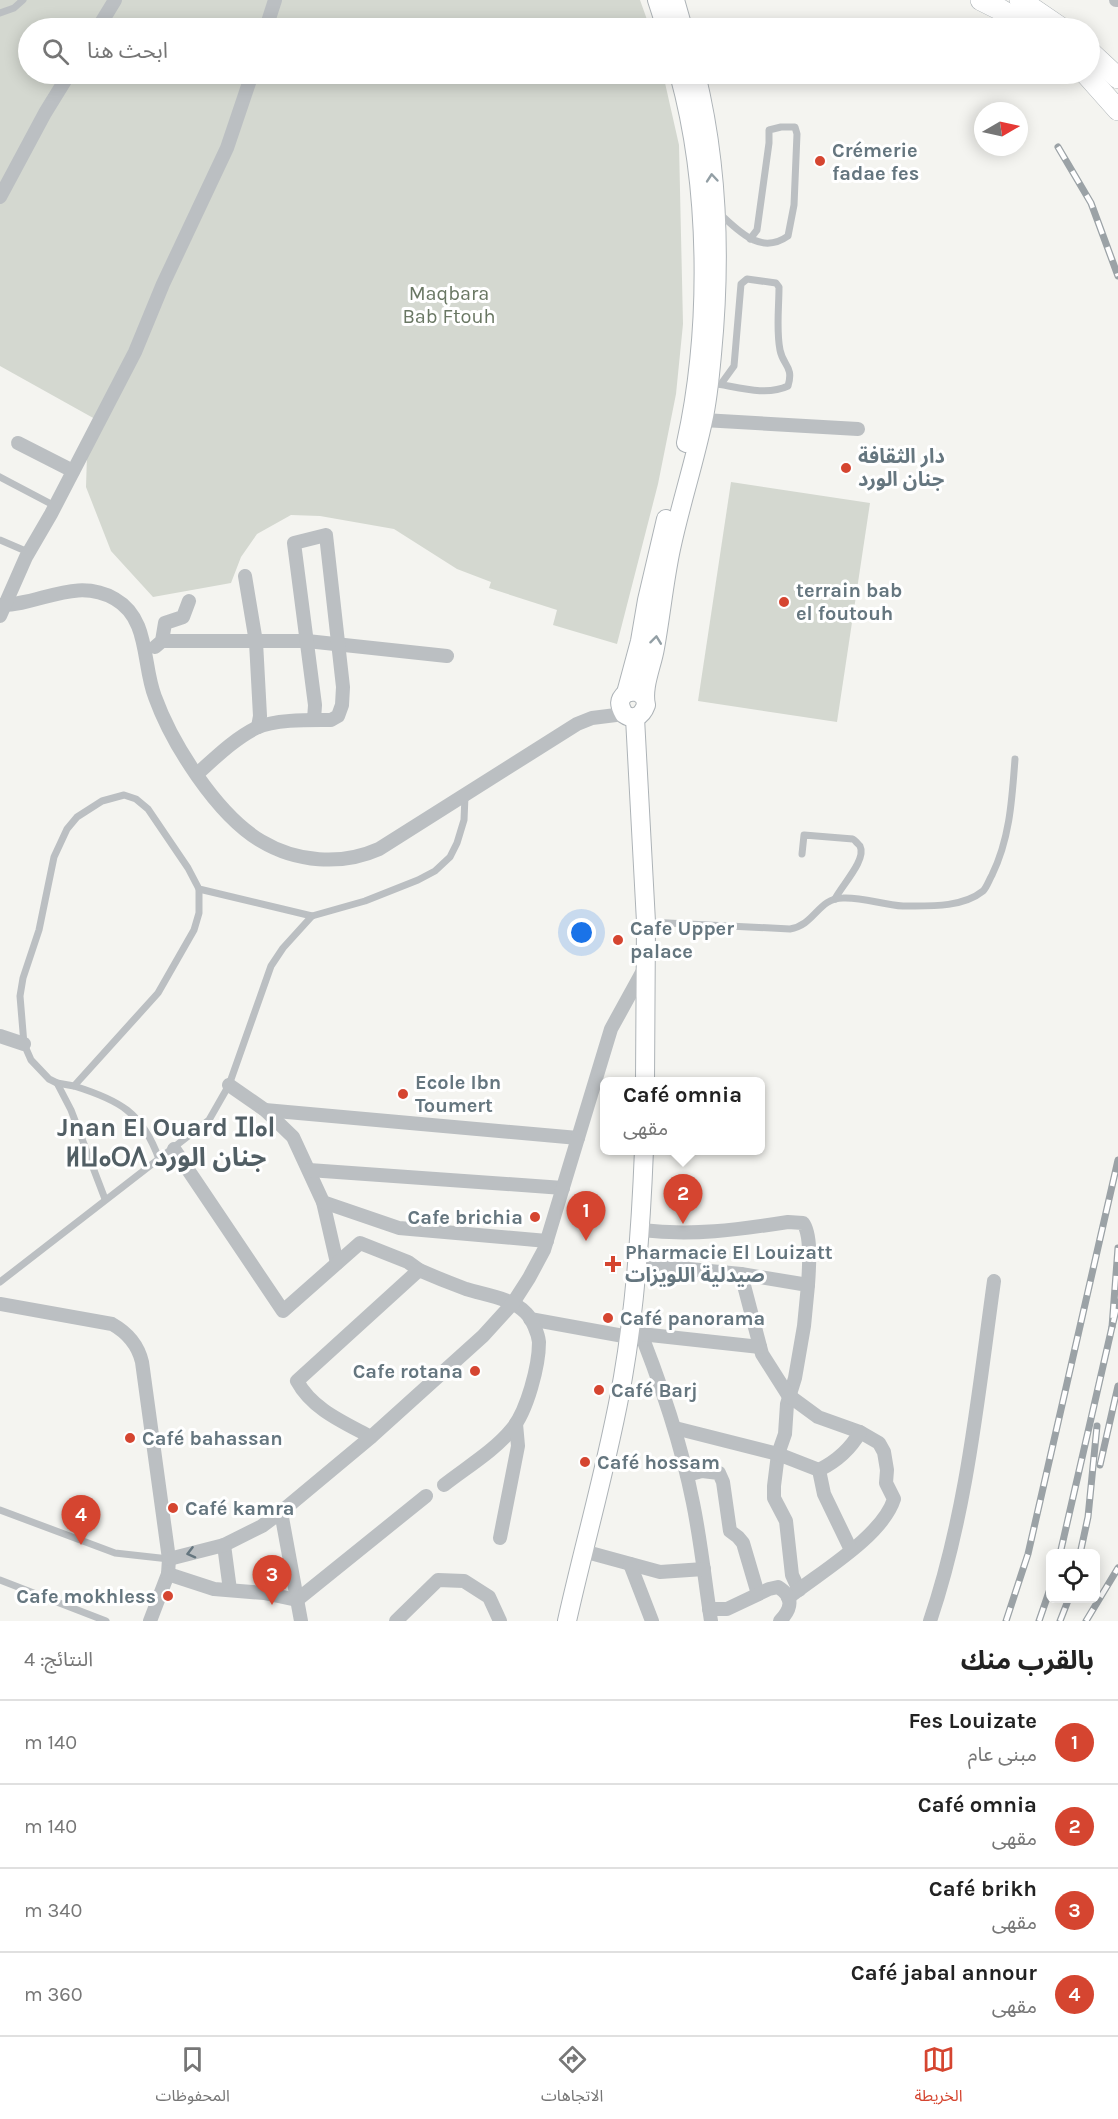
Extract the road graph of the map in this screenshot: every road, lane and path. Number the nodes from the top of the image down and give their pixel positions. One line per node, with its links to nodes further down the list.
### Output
1 (23, 0): 8 (lane)
2 (115, 0): 9 (street)
3 (275, 0): 10 (street)
4 (657, 0): 11 (street)
5 (675, 0): 12 (street)
6 (981, 0): 13 (main road)
7 (1022, 0): 14 (main road)
8 (0, 13)
9 (104, 18)
10 (270, 18)
11 (663, 18)
12 (680, 18)
13 (1015, 18)
14 (1047, 18)
15 (1100, 62): 16 (main road)
16 (1118, 78)
17 (63, 84): 23 (street)
18 (249, 84): 31 (street)
19 (682, 84): 26 (street)
20 (698, 84): 24 (street, one-way to 20)
21 (1095, 84): 22 (main road)
22 (1118, 110)
23 (0, 197)
24 (715, 210): 25 (lane); 26 (street)
25 (750, 239): 25 (lane)
26 (710, 246): 27 (street)
27 (709, 382): 27 (lane); 28 (street); 45 (street)
28 (704, 420): 29 (street); 45 (street, one-way to 28)
29 (858, 429)
30 (18, 443): 31 (street)
31 (73, 471): 33 (street)
32 (0, 477): 33 (lane)
33 (55, 506): 35 (street)
34 (0, 540): 35 (lane)
35 (28, 552): 38 (street)
36 (245, 576): 41 (street)
37 (189, 601): 39 (street)
38 (2, 609): 43 (street)
39 (162, 641): 41 (street); 43 (street)
40 (307, 641): 41 (street); 42 (street); 42 (street); 46 (street)
41 (256, 642): 47 (street)
42 (338, 644): 44 (street); 46 (street)
43 (146, 656): 49 (street)
44 (447, 656)
45 (626, 705): 50 (street); 55 (street)
46 (314, 720): 47 (street)
47 (258, 727): 49 (street)
48 (1015, 759): 53 (lane)
49 (197, 774): 50 (street)
50 (465, 794): 54 (lane)
51 (802, 854): 53 (lane)
52 (199, 889): 54 (lane); 58 (lane); 62 (lane)
53 (835, 899): 55 (lane)
54 (312, 916): 61 (lane)
55 (646, 922): 56 (street)
56 (645, 966): 59 (street); 64 (street)
57 (0, 1036): 58 (street)
58 (24, 1044): 60 (lane)
59 (645, 1077)
60 (57, 1083): 62 (lane); 70 (lane)
61 (229, 1085): 63 (street); 65 (lane)
62 (74, 1086): 67 (lane)
63 (265, 1110): 64 (street); 68 (street)
64 (578, 1137): 69 (street)
65 (174, 1149): 67 (lane); 76 (street)
66 (644, 1155): 73 (street)
67 (159, 1159): 70 (lane)
68 (309, 1170): 69 (street); 71 (street)
69 (563, 1188): 74 (street)
70 (105, 1199): 81 (lane)
71 (323, 1202): 72 (street); 76 (street)
72 (367, 1217): 74 (street); 75 (street)
73 (641, 1230): 77 (street); 82 (street)
74 (547, 1241): 83 (street)
75 (360, 1243): 76 (street); 78 (street)
76 (337, 1263)
77 (637, 1264): 79 (street); 86 (street)
78 (419, 1270): 83 (street); 92 (street)
79 (741, 1274): 82 (street); 87 (street)
80 (994, 1281): 122 (street)
81 (0, 1282)
82 (808, 1285): 88 (street)
83 (513, 1303): 85 (street); 92 (street)
84 (0, 1304): 104 (street)
85 (530, 1320): 86 (street); 89 (street)
86 (635, 1335): 87 (street); 90 (street); 103 (street)
87 (760, 1347): 88 (street)
88 (788, 1395): 91 (street); 93 (street)
89 (516, 1424): 96 (street); 100 (street)
90 (675, 1428): 93 (street); 95 (street)
91 (860, 1432): 94 (street); 102 (street)
92 (371, 1437): 99 (street)
93 (778, 1454): 94 (street); 111 (street)
94 (819, 1470): 102 (street)
95 (687, 1475): 106 (street); 110 (street)
96 (444, 1485)
97 (426, 1496): 112 (street)
98 (0, 1510): 104 (lane)
99 (281, 1512): 101 (street); 112 (street)
100 (500, 1538)
101 (224, 1545): 104 (street, one-way to 104); 109 (street)
102 (851, 1550): 111 (street)
103 (583, 1551): 105 (street); 119 (street)
104 (169, 1559): 107 (street)
105 (630, 1564): 106 (street); 120 (street)
106 (704, 1569): 113 (street)
107 (168, 1574): 109 (street); 115 (street)
108 (0, 1580): 114 (lane)
109 (230, 1590): 112 (street)
110 (758, 1594): 111 (street); 113 (street)
111 (794, 1594): 121 (street)
112 (297, 1600): 116 (street)
113 (710, 1615)
114 (106, 1621)
115 (150, 1621)
116 (301, 1621)
117 (396, 1621): 118 (street)
118 (500, 1621)
119 (567, 1621)
120 (652, 1621)
121 (780, 1621)
122 (930, 1621)

